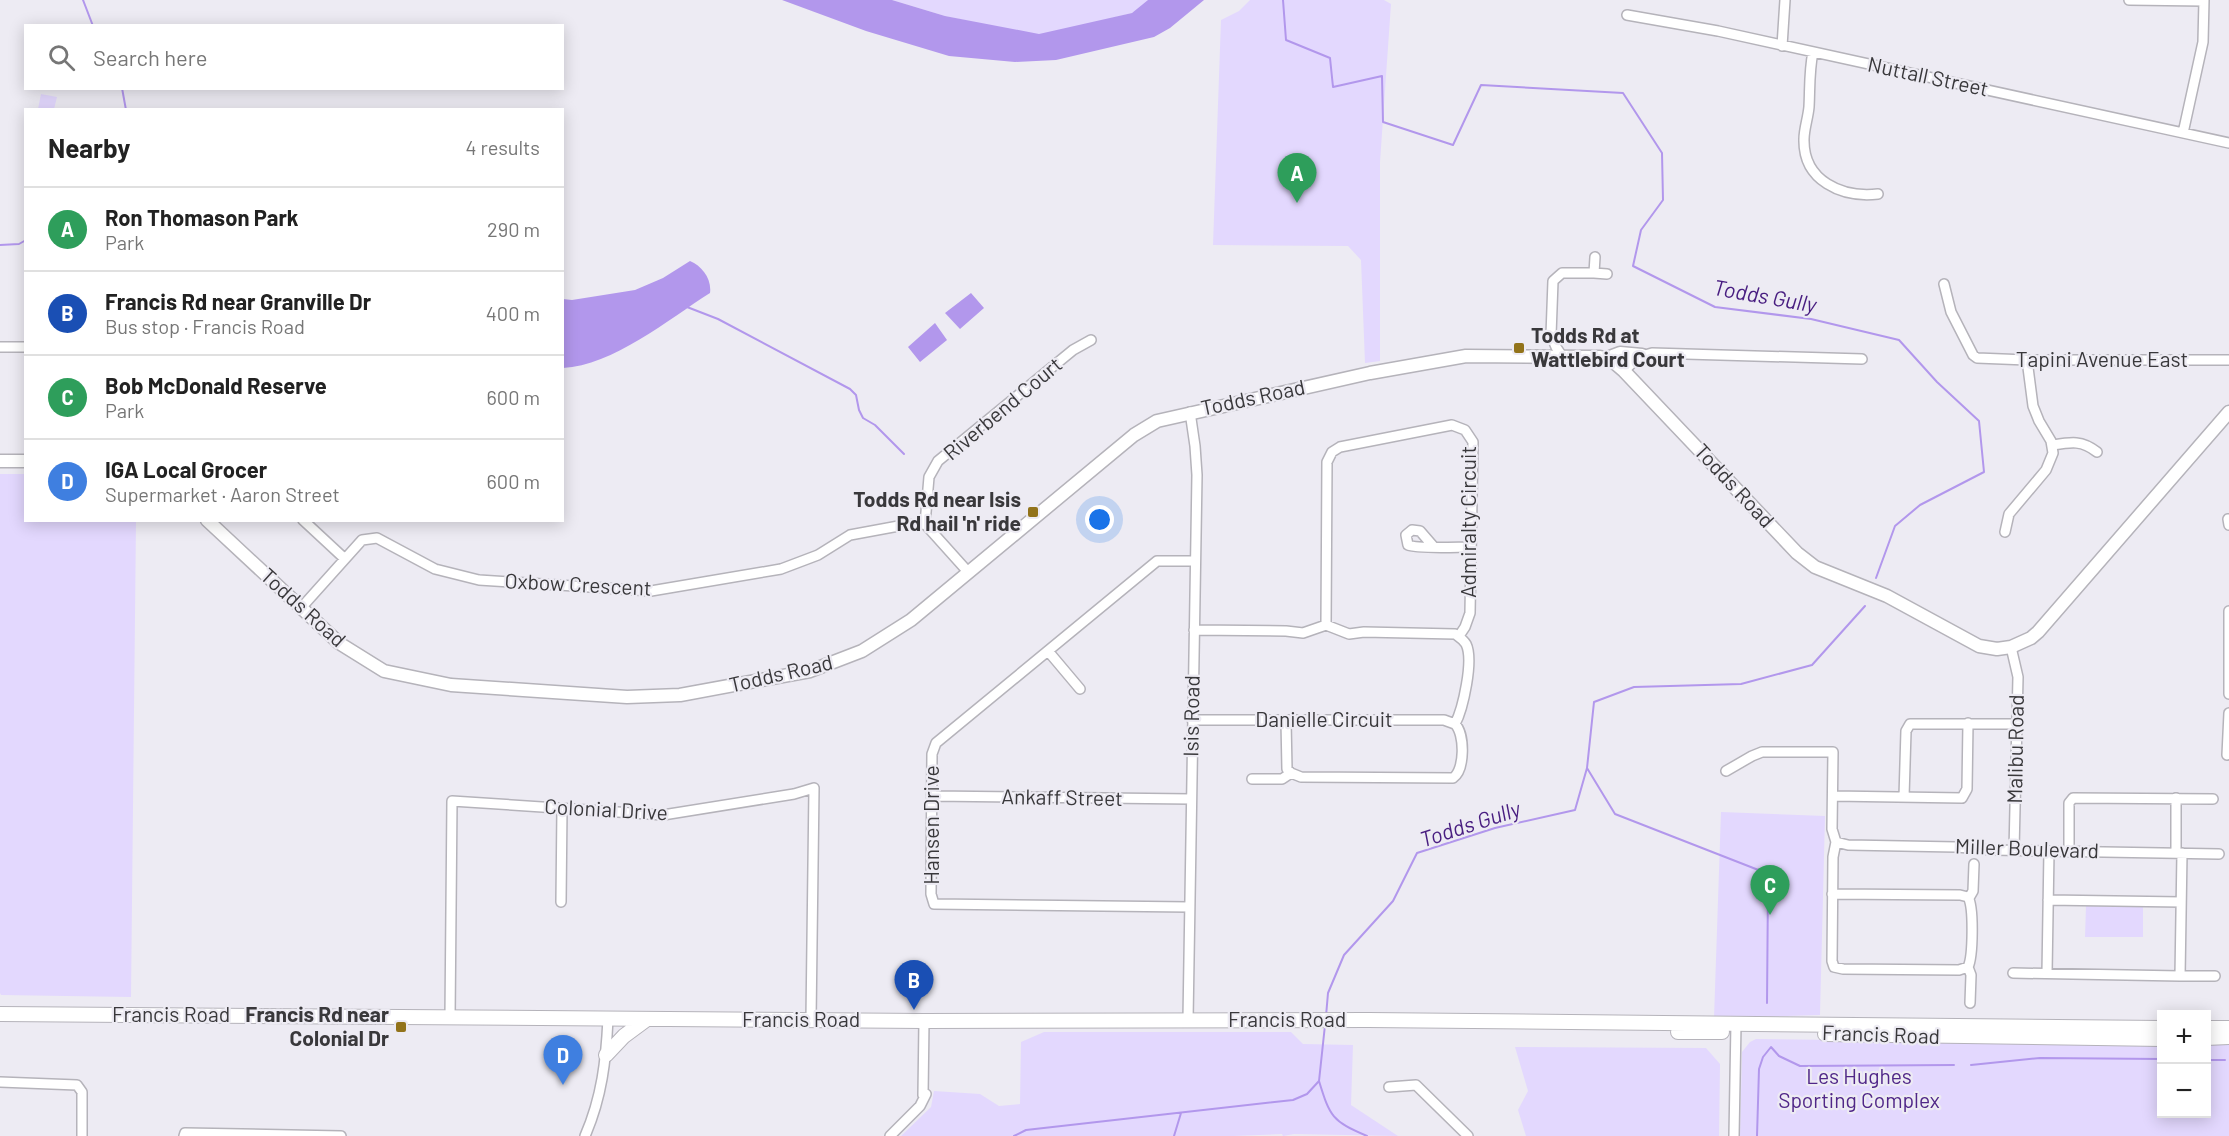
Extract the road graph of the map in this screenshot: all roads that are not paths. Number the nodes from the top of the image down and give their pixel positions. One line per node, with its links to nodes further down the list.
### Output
1 (1785, 0): 5 (street)
2 (2129, 0): 3 (street)
3 (2204, 0): 7 (street)
4 (1627, 15): 5 (street, Nuttall Street)
5 (1782, 46): 6 (street, Nuttall Street)
6 (1813, 52): 7 (street, Nuttall Street); 9 (street)
7 (2183, 133): 8 (street, Nuttall Street)
8 (2229, 143)
9 (1878, 194)
10 (1595, 257): 11 (street)
11 (1594, 273): 12 (street); 14 (street)
12 (1607, 274)
13 (1944, 284): 23 (street, Tapini Avenue East)
14 (1551, 334): 19 (street); 20 (street)
15 (1091, 340): 35 (street, Riverbend Court)
16 (0, 347): 17 (street)
17 (24, 347)
18 (1642, 355): 21 (street); 22 (street); 25 (street)
19 (1540, 356): 20 (street, Todds Road); 26 (street, Todds Road)
20 (1562, 356): 21 (street, Todds Road)
21 (1607, 358): 25 (street, Todds Road)
22 (1862, 359)
23 (2027, 360): 24 (street, Tapini Avenue East); 28 (street)
24 (2229, 360)
25 (1624, 371): 48 (street, Todds Road)
26 (1190, 412): 41 (street, Isis Road); 42 (street, Todds Road)
27 (2229, 412): 48 (street)
28 (2052, 445): 29 (street); 37 (street)
29 (2097, 452)
30 (0, 460): 31 (street)
31 (24, 461)
32 (2228, 519): 36 (street)
33 (209, 522): 43 (street, Todds Road)
34 (305, 522): 40 (street)
35 (925, 524): 40 (street, Oxbow Crescent); 42 (street)
36 (2229, 525)
37 (2005, 532)
38 (1433, 546): 39 (street)
39 (1470, 547): 45 (street, Admiralty Circuit); 47 (street, Admiralty Circuit)
40 (345, 559): 43 (street, Oxbow Crescent)
41 (1195, 561): 46 (street, Isis Road); 49 (street, Hansen Drive)
42 (969, 573): 43 (street, Todds Road)
43 (301, 608)
44 (2229, 610): 51 (street)
45 (1326, 625): 46 (street); 47 (street)
46 (1194, 630): 53 (street, Isis Road)
47 (1459, 636): 56 (street)
48 (2012, 647): 57 (street, Malibu Road)
49 (1048, 651): 50 (street); 62 (street, Hansen Drive)
50 (1080, 689)
51 (2229, 694)
52 (2229, 713): 58 (street)
53 (1192, 720): 54 (street, Danielle Circuit); 66 (street, Isis Road)
54 (1286, 721): 56 (street, Danielle Circuit); 60 (street)
55 (1968, 723): 57 (street); 64 (street); 64 (street)
56 (1455, 724): 60 (street)
57 (2017, 724): 70 (street, Malibu Road)
58 (2227, 756)
59 (1726, 771): 63 (street)
60 (1291, 773): 61 (street)
61 (1252, 779)
62 (932, 796): 66 (street, Ankaff Street); 81 (street, Hansen Drive)
63 (1833, 796): 64 (street); 69 (street)
64 (1904, 797)
65 (2176, 798): 67 (street); 72 (street); 73 (street)
66 (1191, 799): 81 (street, Isis Road)
67 (2213, 799)
68 (562, 808): 79 (street); 89 (street, Colonial Drive); 92 (street, Colonial Drive)
69 (1836, 842): 70 (street, Miller Boulevard); 76 (street)
70 (2014, 851): 71 (street, Miller Boulevard)
71 (2049, 851): 72 (street, Miller Boulevard); 78 (street)
72 (2069, 852): 73 (street, Miller Boulevard)
73 (2179, 853): 74 (street, Miller Boulevard); 80 (street)
74 (2219, 854)
75 (1974, 864): 77 (street)
76 (1832, 894): 77 (street); 82 (street)
77 (1969, 898): 82 (street)
78 (2048, 900): 80 (street); 84 (street)
79 (561, 902)
80 (2181, 902): 85 (street)
81 (1189, 908): 93 (street, Isis Road)
82 (1968, 967): 87 (street)
83 (2013, 973): 84 (street)
84 (2047, 973): 85 (street)
85 (2180, 976): 86 (street)
86 (2215, 976)
87 (1970, 1003)
88 (0, 1014): 89 (main road, Francis Road)
89 (450, 1017): 90 (main road, Francis Road)
90 (608, 1019): 91 (main road, Francis Road); 102 (street)
91 (646, 1019): 92 (main road, Francis Road); 102 (main road)
92 (812, 1020): 94 (main road, Francis Road)
93 (1188, 1020): 94 (main road, Francis Road); 95 (main road, Francis Road)
94 (924, 1022): 109 (street)
95 (1736, 1028): 96 (main road, Francis Road); 101 (main road, Francis Road); 111 (street)
96 (2157, 1028)
97 (2211, 1028): 98 (main road)
98 (2229, 1028)
99 (2229, 1037): 100 (main road)
100 (2211, 1038)
101 (2157, 1039)
102 (606, 1055): 108 (street)
103 (0, 1082): 106 (street)
104 (1389, 1087): 110 (street)
105 (185, 1135): 107 (street)
106 (82, 1136)
107 (341, 1136)
108 (585, 1136)
109 (890, 1136)
110 (1468, 1136)
111 (1734, 1136)

